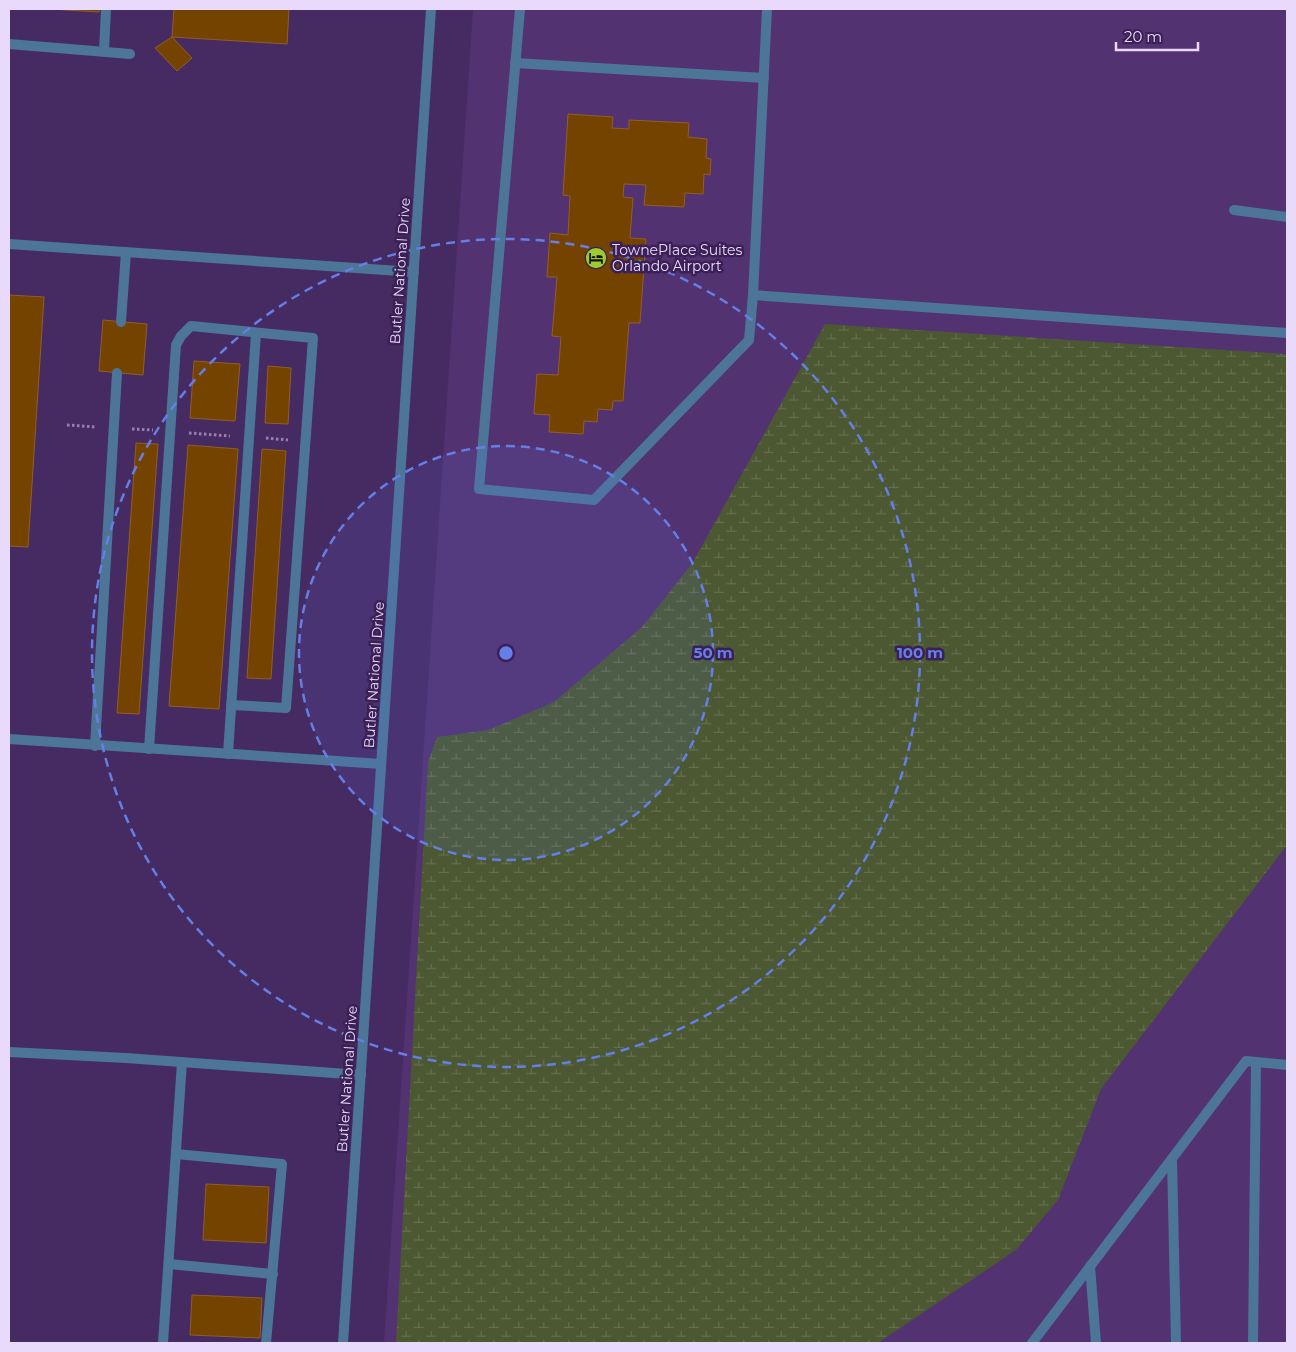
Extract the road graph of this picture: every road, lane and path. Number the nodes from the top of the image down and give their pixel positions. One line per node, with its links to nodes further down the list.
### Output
1 (106, 9): 6 (street)
2 (431, 9): 14 (street, Butler National Drive)
3 (520, 9): 8 (street)
4 (767, 9): 9 (street)
5 (9, 44): 6 (street)
6 (104, 52): 7 (street)
7 (130, 54)
8 (515, 63): 9 (street); 15 (street)
9 (764, 78): 15 (street)
10 (1234, 210): 11 (street)
11 (1287, 216)
12 (9, 244): 13 (street)
13 (126, 252): 14 (street); 16 (street)
14 (414, 272): 25 (street, Butler National Drive)
15 (753, 295): 17 (street)
16 (121, 322)
17 (1287, 332)
18 (256, 333): 20 (street); 20 (street); 23 (street)
19 (117, 373): 22 (street)
20 (231, 705): 24 (street)
21 (9, 739): 22 (street)
22 (94, 746): 23 (street)
23 (149, 749): 24 (street)
24 (228, 754): 25 (street)
25 (382, 764): 30 (street, Butler National Drive)
26 (9, 1052): 27 (street)
27 (182, 1062): 30 (street); 31 (street)
28 (1256, 1062): 29 (street); 32 (street); 42 (street)
29 (1287, 1065)
30 (361, 1075): 38 (street, Butler National Drive)
31 (176, 1154): 33 (street); 35 (street)
32 (1172, 1159): 34 (street); 41 (street)
33 (169, 1264): 35 (street); 36 (street)
34 (1090, 1266): 39 (street); 40 (street)
35 (273, 1274): 37 (street)
36 (163, 1343)
37 (266, 1343)
38 (343, 1343)
39 (1032, 1343)
40 (1096, 1343)
41 (1176, 1343)
42 (1253, 1343)

